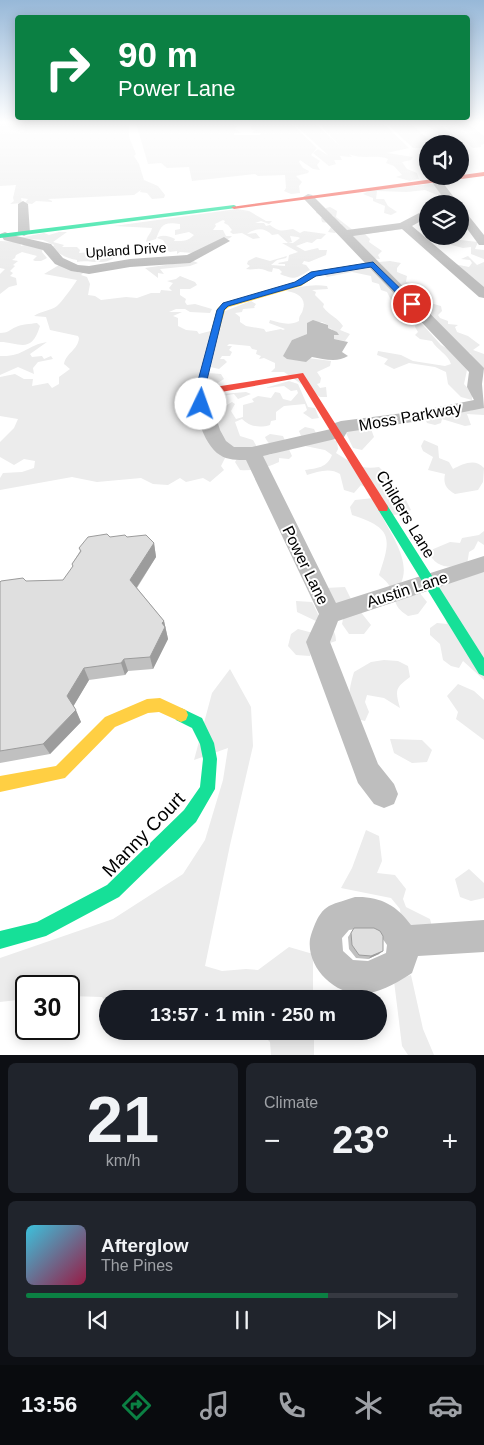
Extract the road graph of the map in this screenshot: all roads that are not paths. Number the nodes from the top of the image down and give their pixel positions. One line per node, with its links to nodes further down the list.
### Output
1 (484, 174): 2 (street)
2 (469, 176)
3 (419, 183): 6 (street)
4 (439, 185): 5 (street)
5 (447, 195)
6 (308, 197): 11 (street); 12 (street)
7 (23, 204): 11 (street)
8 (419, 217): 10 (street)
9 (469, 223): 15 (street)
10 (404, 225): 12 (street); 17 (street)
11 (24, 233): 13 (street)
12 (345, 234): 16 (street)
13 (3, 235): 14 (street, Upland Drive)
14 (224, 241)
15 (484, 242)
16 (373, 264): 18 (street); 19 (street)
17 (484, 294)
18 (480, 372): 20 (street)
19 (200, 388): 21 (street, Childers Lane); 22 (street)
20 (484, 402): 21 (street, Moss Parkway)
21 (338, 433): 22 (street, Moss Parkway); 24 (street, Childers Lane)
22 (252, 453): 25 (street, Power Lane)
23 (484, 564): 24 (street, Austin Lane)
24 (428, 582): 25 (street, Austin Lane); 26 (street, Childers Lane)
25 (330, 614): 28 (street, Power Lane)
26 (484, 670)
27 (0, 784): 30 (street, Manny Court)
28 (384, 794)
29 (484, 936): 31 (street)
30 (0, 940)
31 (404, 941)

